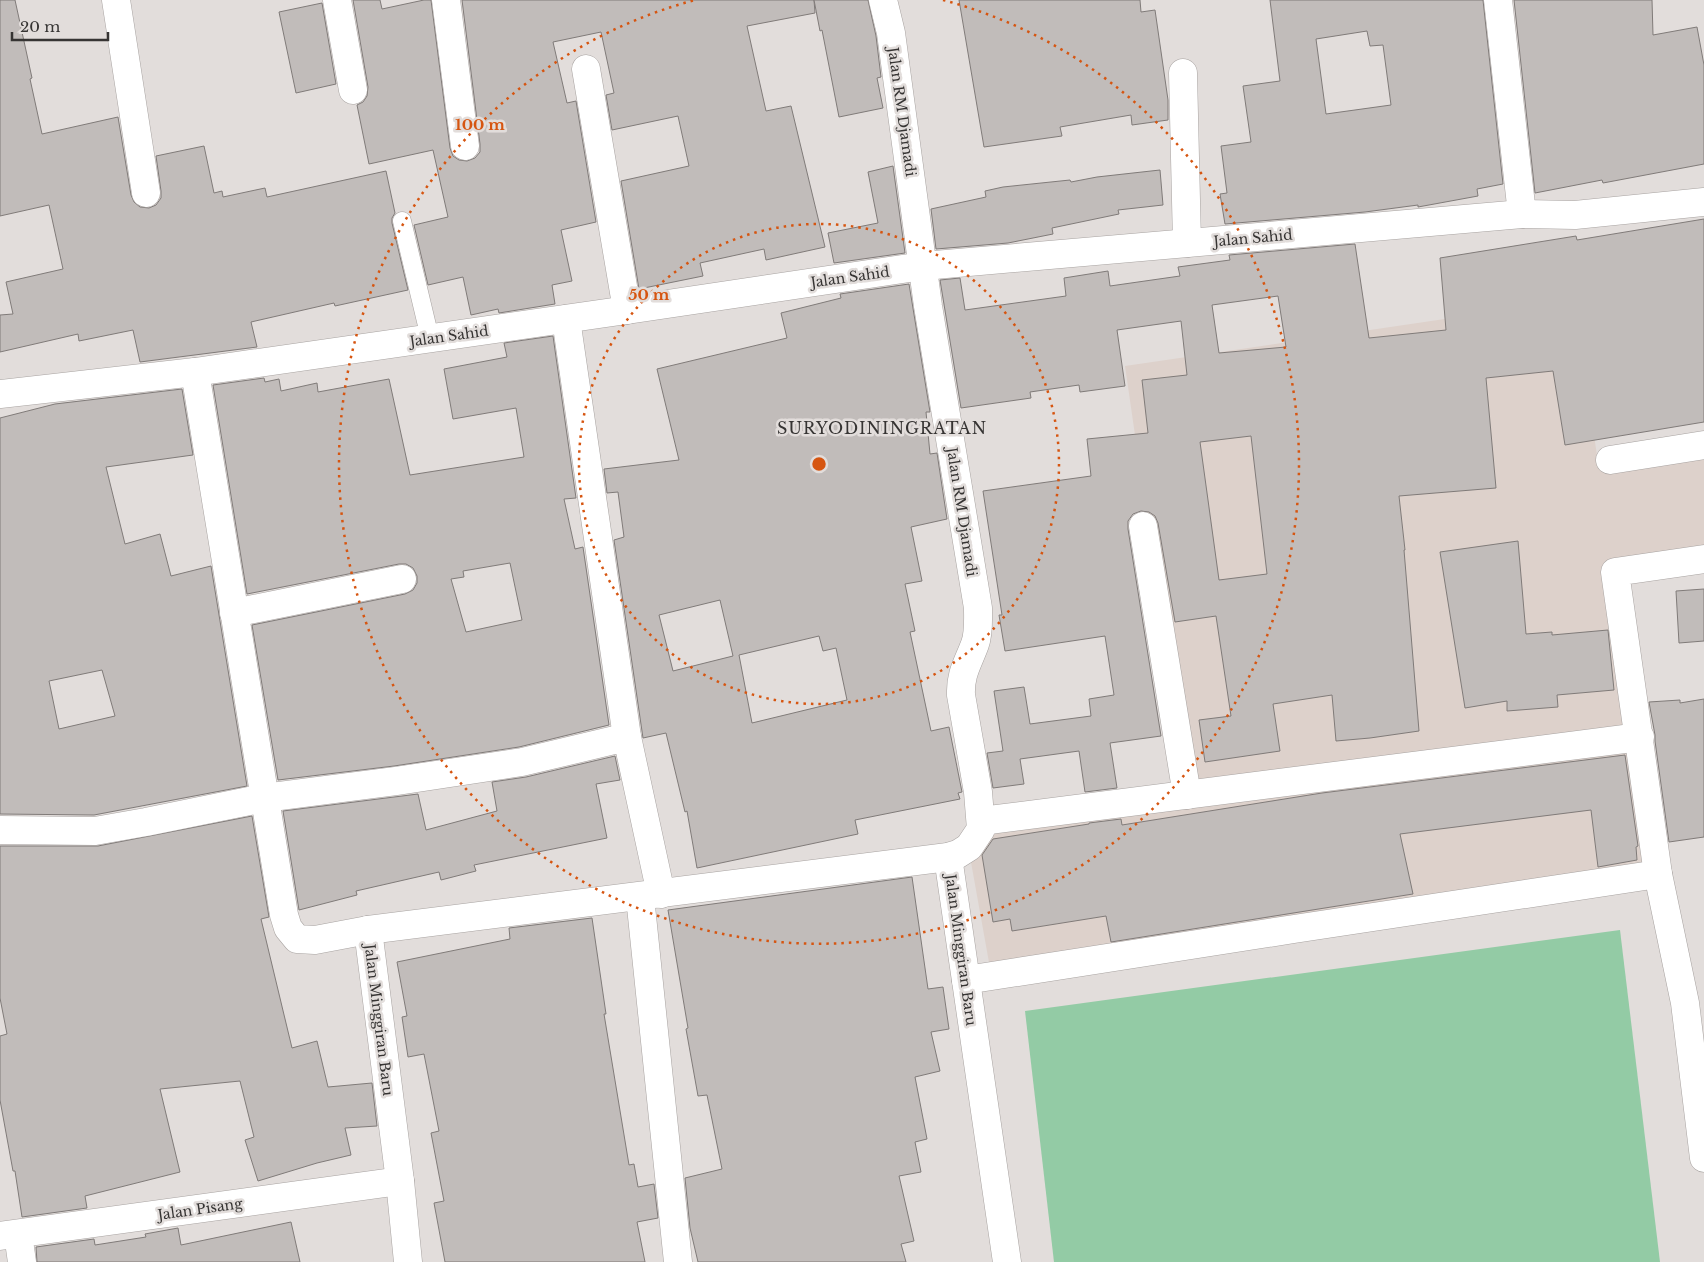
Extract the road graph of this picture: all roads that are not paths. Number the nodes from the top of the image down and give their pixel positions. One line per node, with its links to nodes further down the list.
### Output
1 (116, 0): 10 (street)
2 (337, 0): 8 (street)
3 (446, 0): 9 (street)
4 (883, 0): 15 (street, Jalan RM Djamadi)
5 (1498, 0): 12 (street)
6 (586, 70): 16 (street)
7 (1183, 73): 14 (street)
8 (353, 90)
9 (465, 146)
10 (146, 194)
11 (1704, 202): 12 (street, Jalan Sahid)
12 (1522, 214): 14 (street, Jalan Sahid)
13 (402, 221): 18 (lane)
14 (1187, 243): 15 (street, Jalan Sahid)
15 (923, 266): 16 (street, Jalan Sahid); 31 (street, Jalan RM Djamadi)
16 (627, 310): 17 (street, Jalan Sahid)
17 (566, 319): 18 (street, Jalan Sahid); 27 (street)
18 (430, 338): 19 (street, Jalan Sahid)
19 (194, 372): 20 (street, Jalan Sahid); 26 (street)
20 (0, 394)
21 (1704, 445): 22 (street)
22 (1610, 460)
23 (1143, 526): 29 (street)
24 (1704, 559): 28 (street)
25 (402, 579): 26 (street)
26 (234, 613): 30 (street)
27 (627, 737): 30 (street); 35 (street)
28 (1640, 737): 29 (street); 34 (street)
29 (1188, 794): 31 (street)
30 (264, 798): 32 (street); 36 (street)
31 (981, 821): 33 (street, Jalan RM Djamadi)
32 (0, 830)
33 (948, 857): 35 (street, Jalan Minggiran Baru); 37 (street, Jalan Minggiran Baru)
34 (1658, 874): 37 (street); 38 (street)
35 (650, 895): 36 (street, Jalan Minggiran Baru); 44 (street)
36 (368, 930): 40 (street, Jalan Minggiran Baru)
37 (966, 980): 45 (street, Jalan Minggiran Baru)
38 (1695, 1002): 39 (street)
39 (1704, 1158)
40 (400, 1182): 41 (street, Jalan Pisang); 43 (street, Jalan Minggiran Baru)
41 (9, 1235): 42 (street)
42 (22, 1262)
43 (408, 1262)
44 (678, 1262)
45 (1007, 1262)

